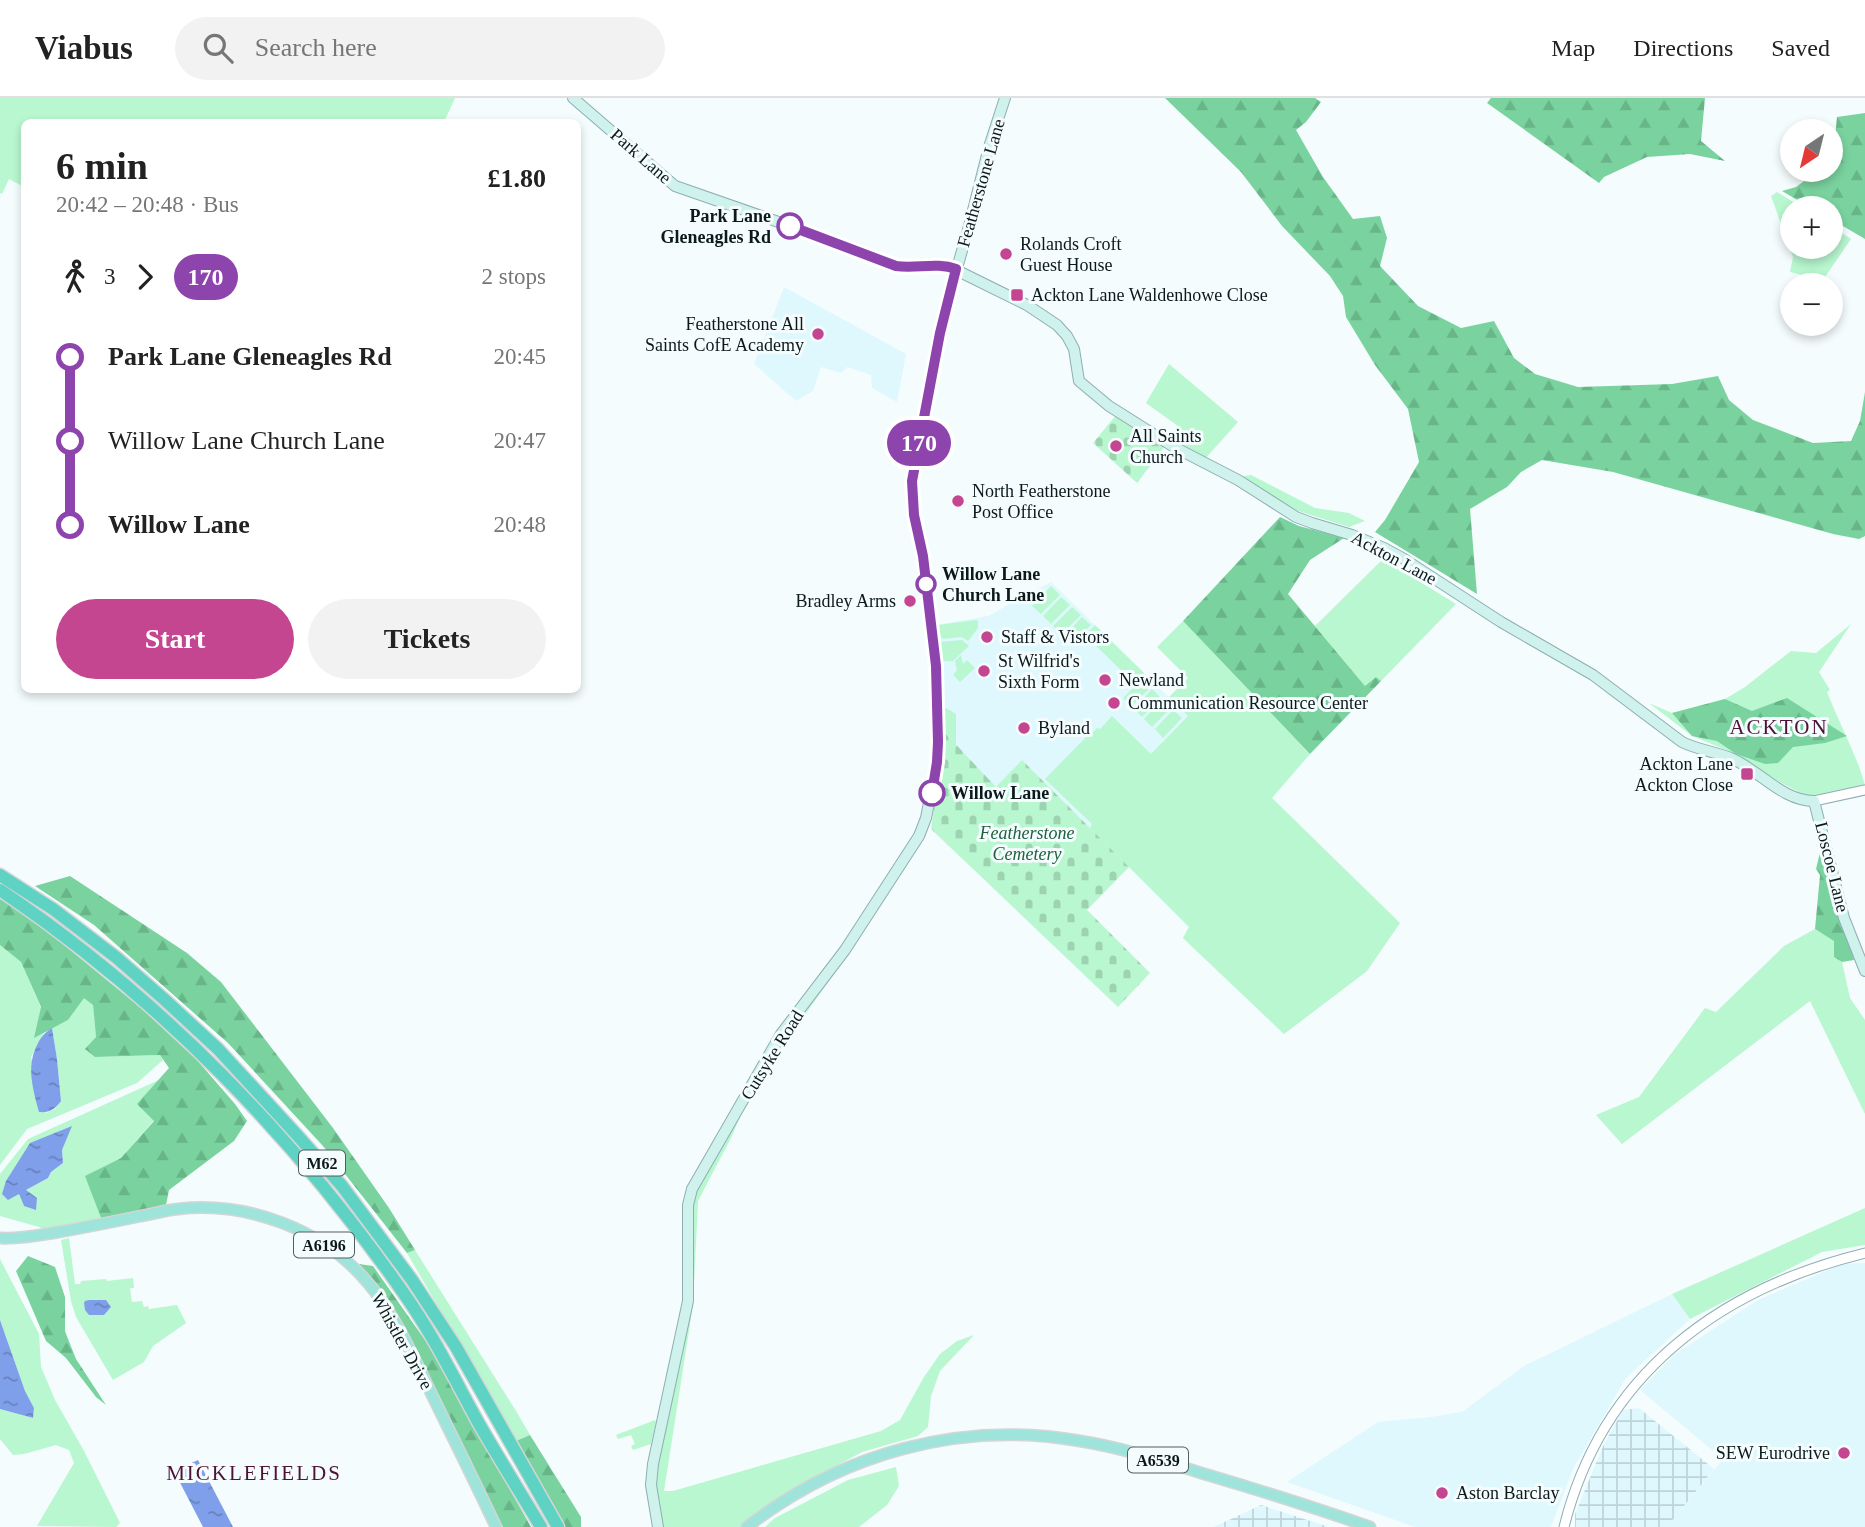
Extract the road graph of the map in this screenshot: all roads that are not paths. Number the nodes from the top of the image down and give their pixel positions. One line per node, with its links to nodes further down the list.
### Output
1 (573, 98): 3 (main road, Park Lane)
2 (1005, 98): 3 (main road, Featherstone Lane)
3 (956, 269): 5 (main road, Ackton Lane); 14 (main road, Cutsyke Road)
4 (1865, 790): 5 (street)
5 (1814, 802): 8 (main road, Loscoe Lane)
6 (0, 875): 13 (highway, M62)
7 (0, 890): 12 (highway, M62)
8 (1865, 971)
9 (0, 1238): 11 (main road, Whistler Drive / A6196)
10 (1865, 1253): 17 (street)
11 (496, 1527)
12 (541, 1527)
13 (558, 1527)
14 (658, 1527)
15 (747, 1527): 16 (main road, A6539)
16 (1370, 1527)
17 (1564, 1527)

